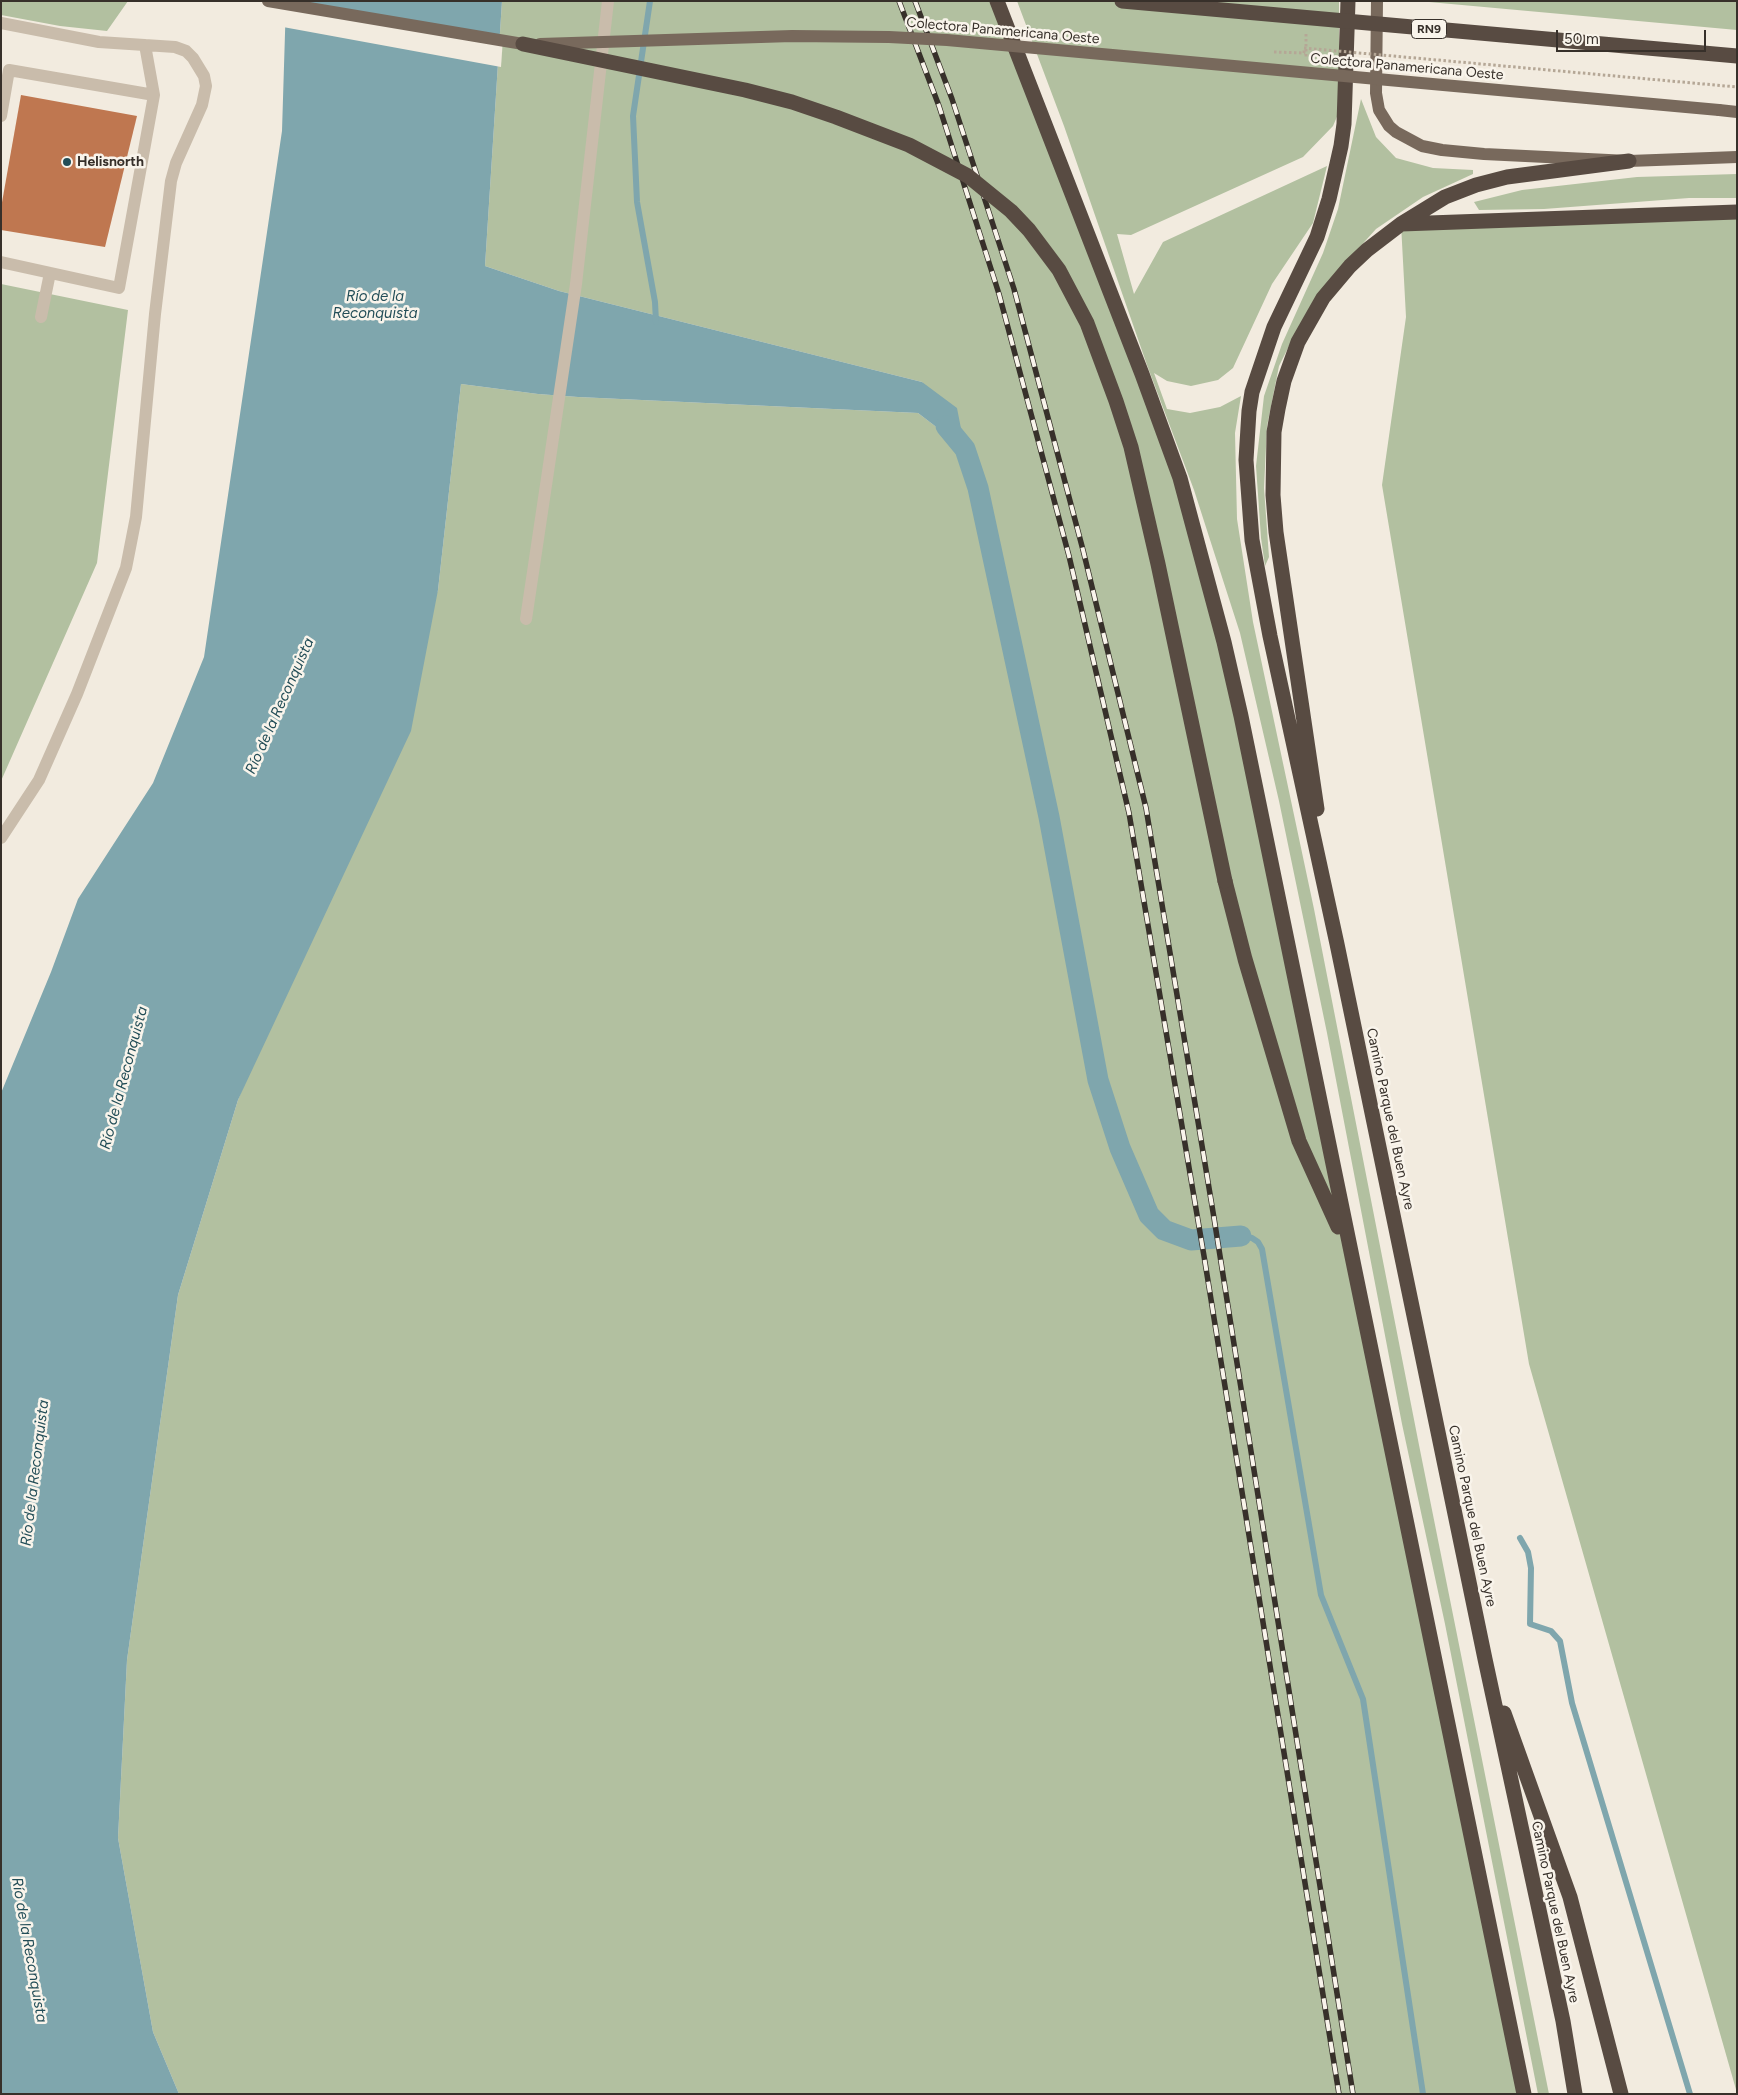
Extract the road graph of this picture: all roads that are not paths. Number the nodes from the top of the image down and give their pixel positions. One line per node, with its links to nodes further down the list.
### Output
1 (268, 1): 8 (main road, Colectora Panamericana Oeste)
2 (608, 1): 21 (street)
3 (997, 1): 24 (highway)
4 (1122, 1): 10 (highway, RN9, bridge)
5 (1348, 1): 23 (highway)
6 (1377, 1): 15 (main road)
7 (1, 23): 9 (street)
8 (523, 44): 12 (main road, Colectora Panamericana Oeste, bridge); 24 (highway, bridge)
9 (145, 45): 11 (street); 22 (street)
10 (1737, 56)
11 (154, 96): 13 (street); 19 (street)
12 (1737, 112)
13 (1, 116)
14 (1737, 157): 15 (main road)
15 (1629, 161): 17 (highway)
16 (1737, 212): 17 (highway)
17 (1400, 224): 23 (highway)
18 (1, 262): 19 (street)
19 (50, 273): 20 (street)
20 (41, 317)
21 (526, 619)
22 (1, 838)
23 (1337, 944): 25 (highway, Camino Parque del Buen Ayre)
24 (1349, 1251): 26 (highway)
25 (1485, 1659): 27 (highway, Camino Parque del Buen Ayre); 28 (highway)
26 (1523, 2093)
27 (1575, 2094)
28 (1620, 2094)

